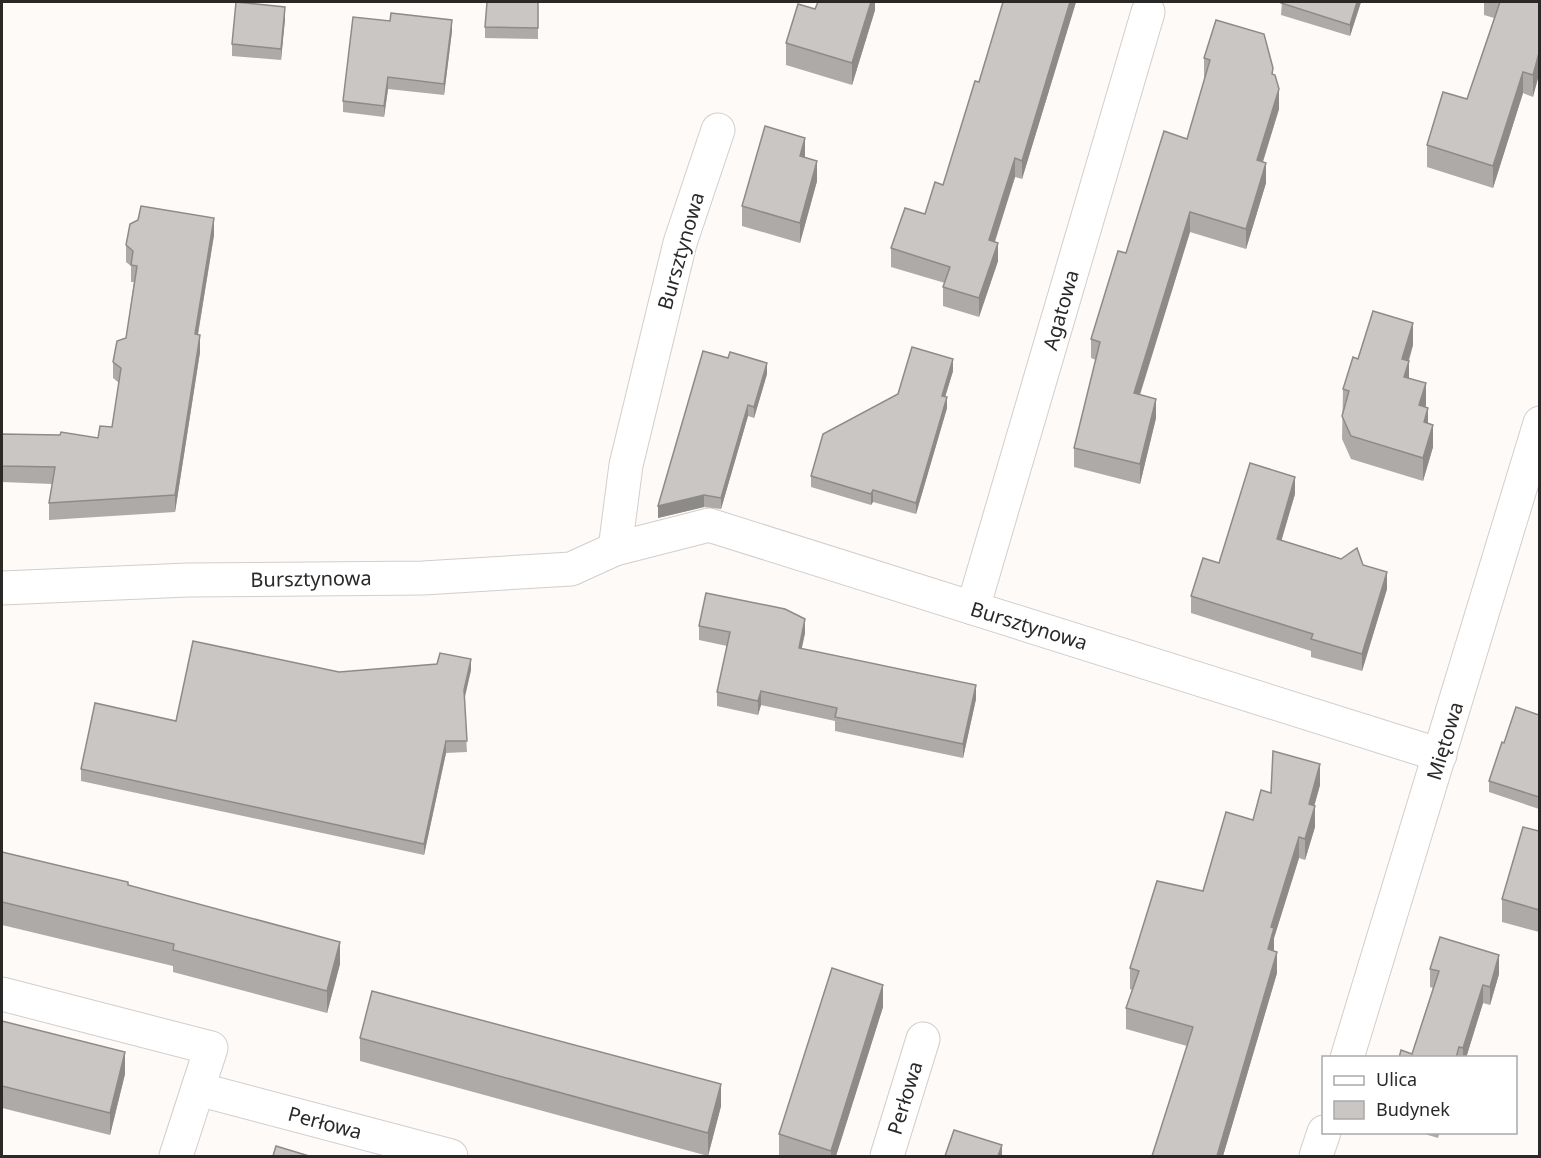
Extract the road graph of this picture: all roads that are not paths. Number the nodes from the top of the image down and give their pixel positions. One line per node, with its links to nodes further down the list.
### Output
1 (1149, 12): 6 (street, Agatowa)
2 (718, 130): 4 (street, Bursztynowa)
3 (1539, 423): 7 (street, Miętowa)
4 (615, 549): 5 (street, Bursztynowa); 6 (street, Bursztynowa)
5 (2, 588)
6 (973, 608): 7 (street, Bursztynowa)
7 (1440, 755): 10 (street, Miętowa)
8 (2, 994): 11 (street)
9 (922, 1039): 13 (street, Perłowa)
10 (1348, 1056)
11 (198, 1089): 14 (street); 15 (street, Perłowa)
12 (1322, 1134): 16 (street)
13 (891, 1142)
14 (176, 1156)
15 (451, 1156)
16 (1316, 1156)

